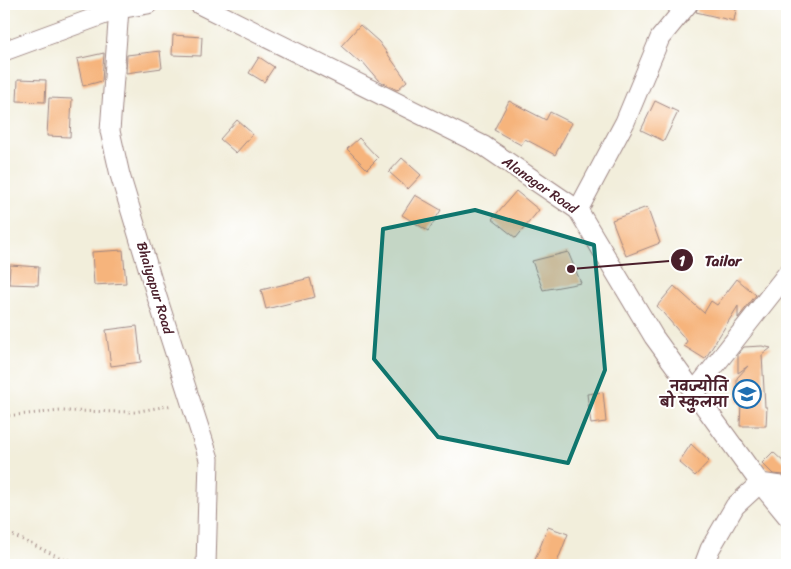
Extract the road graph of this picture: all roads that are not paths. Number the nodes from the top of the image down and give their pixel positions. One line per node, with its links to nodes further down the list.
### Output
1 (148, 4): 4 (street)
2 (199, 4): 6 (street, Alanagar Road)
3 (688, 4): 6 (street)
4 (119, 9): 5 (street); 12 (street, Bhaiyapur Road)
5 (4, 51)
6 (578, 210): 8 (street, Alanagar Road)
7 (787, 274): 8 (street)
8 (694, 392): 9 (street, Alanagar Road)
9 (760, 483): 10 (street); 11 (street, Alanagar Road); 13 (street)
10 (787, 487)
11 (787, 516)
12 (206, 565)
13 (704, 565)

